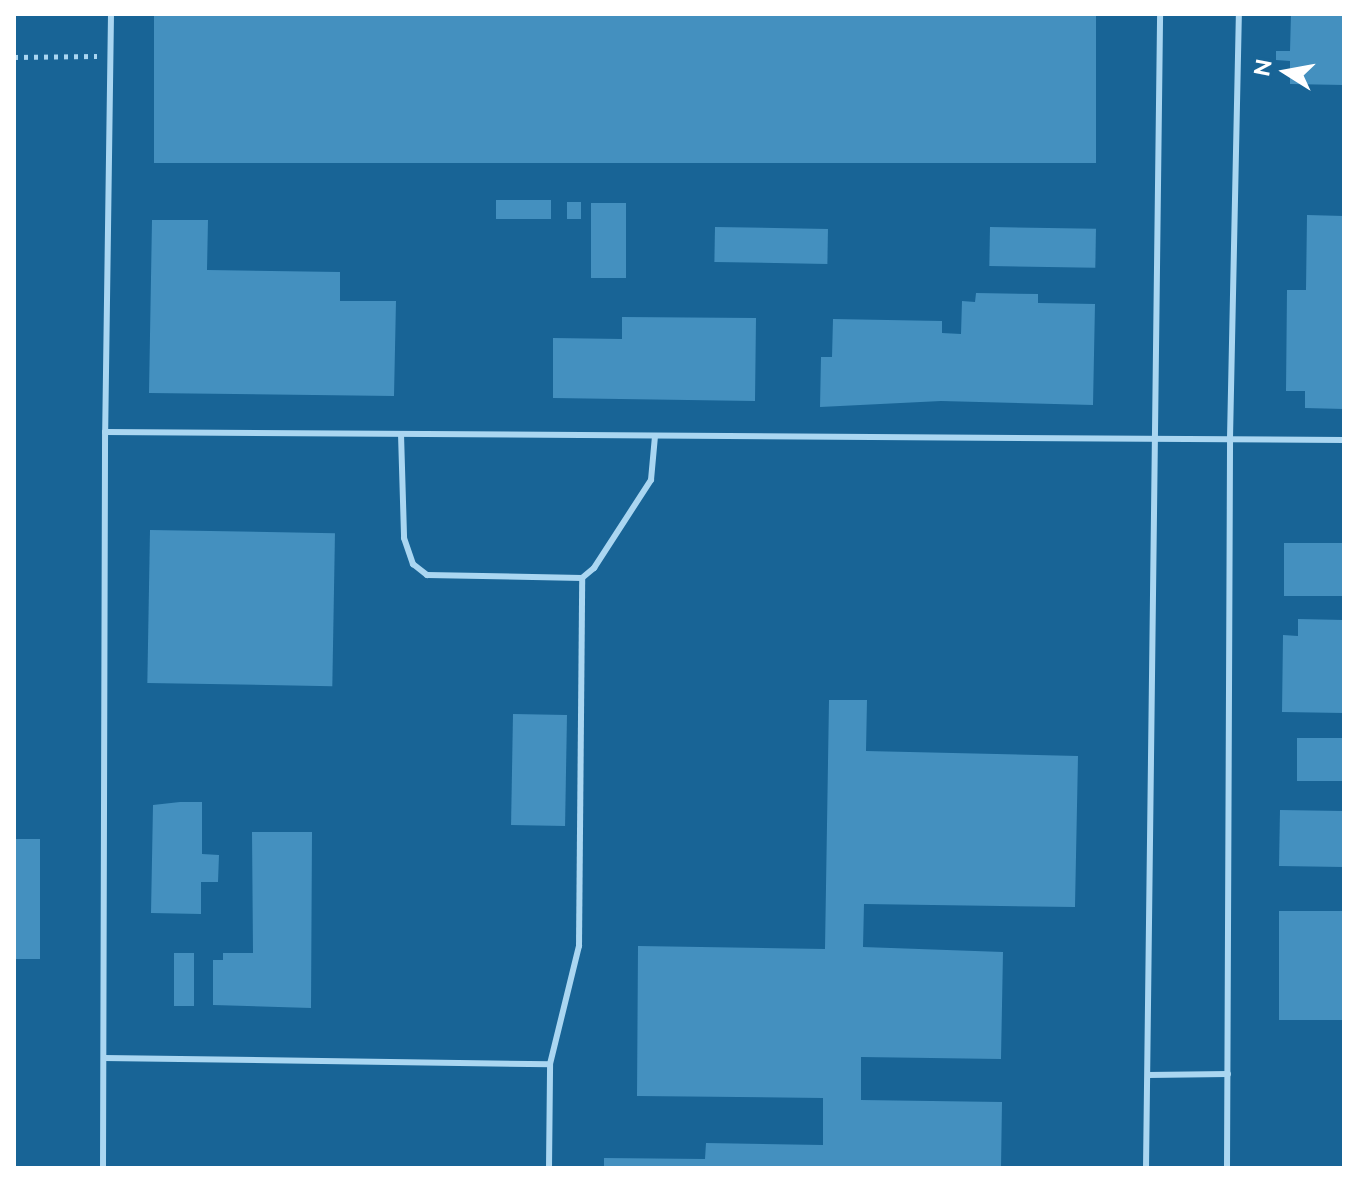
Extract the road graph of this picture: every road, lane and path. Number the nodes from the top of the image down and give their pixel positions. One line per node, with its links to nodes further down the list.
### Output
1 (111, 14): 4 (lane)
2 (1160, 14): 10 (lane)
3 (1239, 14): 9 (lane)
4 (110, 55): 5 (path); 6 (lane)
5 (14, 57)
6 (105, 432): 7 (lane); 13 (lane)
7 (401, 434): 8 (lane); 12 (lane)
8 (655, 436): 10 (lane); 12 (lane)
9 (1230, 438): 10 (lane); 11 (lane); 15 (lane)
10 (1157, 440): 16 (lane)
11 (1344, 440)
12 (582, 578): 14 (lane)
13 (104, 1058): 14 (lane); 17 (lane)
14 (550, 1064): 18 (lane)
15 (1228, 1074): 16 (lane); 20 (lane)
16 (1148, 1075): 19 (lane)
17 (103, 1168)
18 (549, 1168)
19 (1146, 1168)
20 (1227, 1168)

